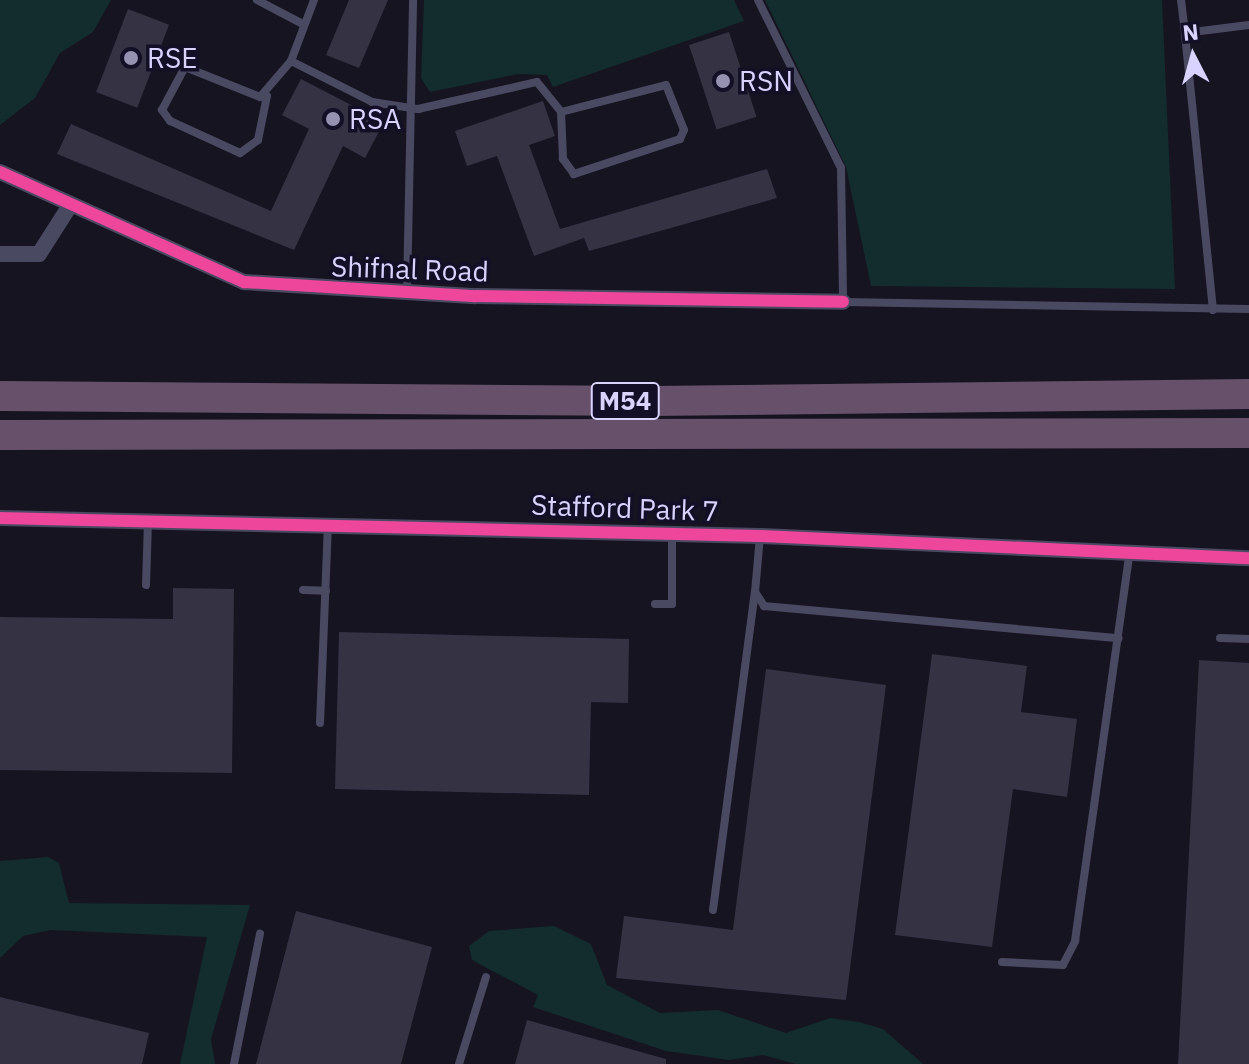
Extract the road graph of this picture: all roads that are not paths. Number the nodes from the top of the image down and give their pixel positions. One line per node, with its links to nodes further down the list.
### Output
1 (257, 0): 6 (lane)
2 (314, 0): 6 (lane)
3 (413, 0): 11 (lane)
4 (758, 0): 17 (lane)
5 (1181, 0): 8 (lane)
6 (303, 24): 9 (lane)
7 (1249, 25): 8 (lane)
8 (1185, 33): 19 (lane)
9 (291, 61): 10 (lane); 11 (lane)
10 (267, 96): 10 (lane)
11 (407, 106): 12 (lane); 16 (lane)
12 (561, 112): 12 (lane)
13 (0, 172): 14 (street, Shifnal Road)
14 (71, 204): 15 (street); 16 (street, Shifnal Road)
15 (0, 254)
16 (407, 290): 17 (street, Shifnal Road)
17 (843, 302): 19 (lane)
18 (1249, 309): 19 (lane)
19 (1213, 310)
20 (1249, 394): 21 (highway, M54)
21 (0, 396)
22 (1249, 433): 23 (highway, M54)
23 (0, 435)
24 (0, 518): 25 (street, Stafford Park 7)
25 (148, 519): 26 (street, Stafford Park 7); 31 (lane)
26 (328, 524): 27 (street, Stafford Park 7); 33 (lane)
27 (672, 533): 28 (street, Stafford Park 7); 35 (lane)
28 (760, 536): 29 (street, Stafford Park 7); 34 (lane)
29 (1130, 551): 30 (street, Stafford Park 7); 36 (lane)
30 (1249, 558)
31 (146, 585)
32 (303, 590): 33 (lane)
33 (326, 591): 39 (lane)
34 (755, 592): 36 (lane); 40 (lane)
35 (655, 604)
36 (1119, 638): 42 (lane)
37 (1220, 638): 38 (lane)
38 (1249, 639)
39 (320, 723)
40 (713, 910)
41 (260, 934): 44 (lane)
42 (1002, 962)
43 (486, 977): 45 (lane)
44 (234, 1064)
45 (459, 1064)

